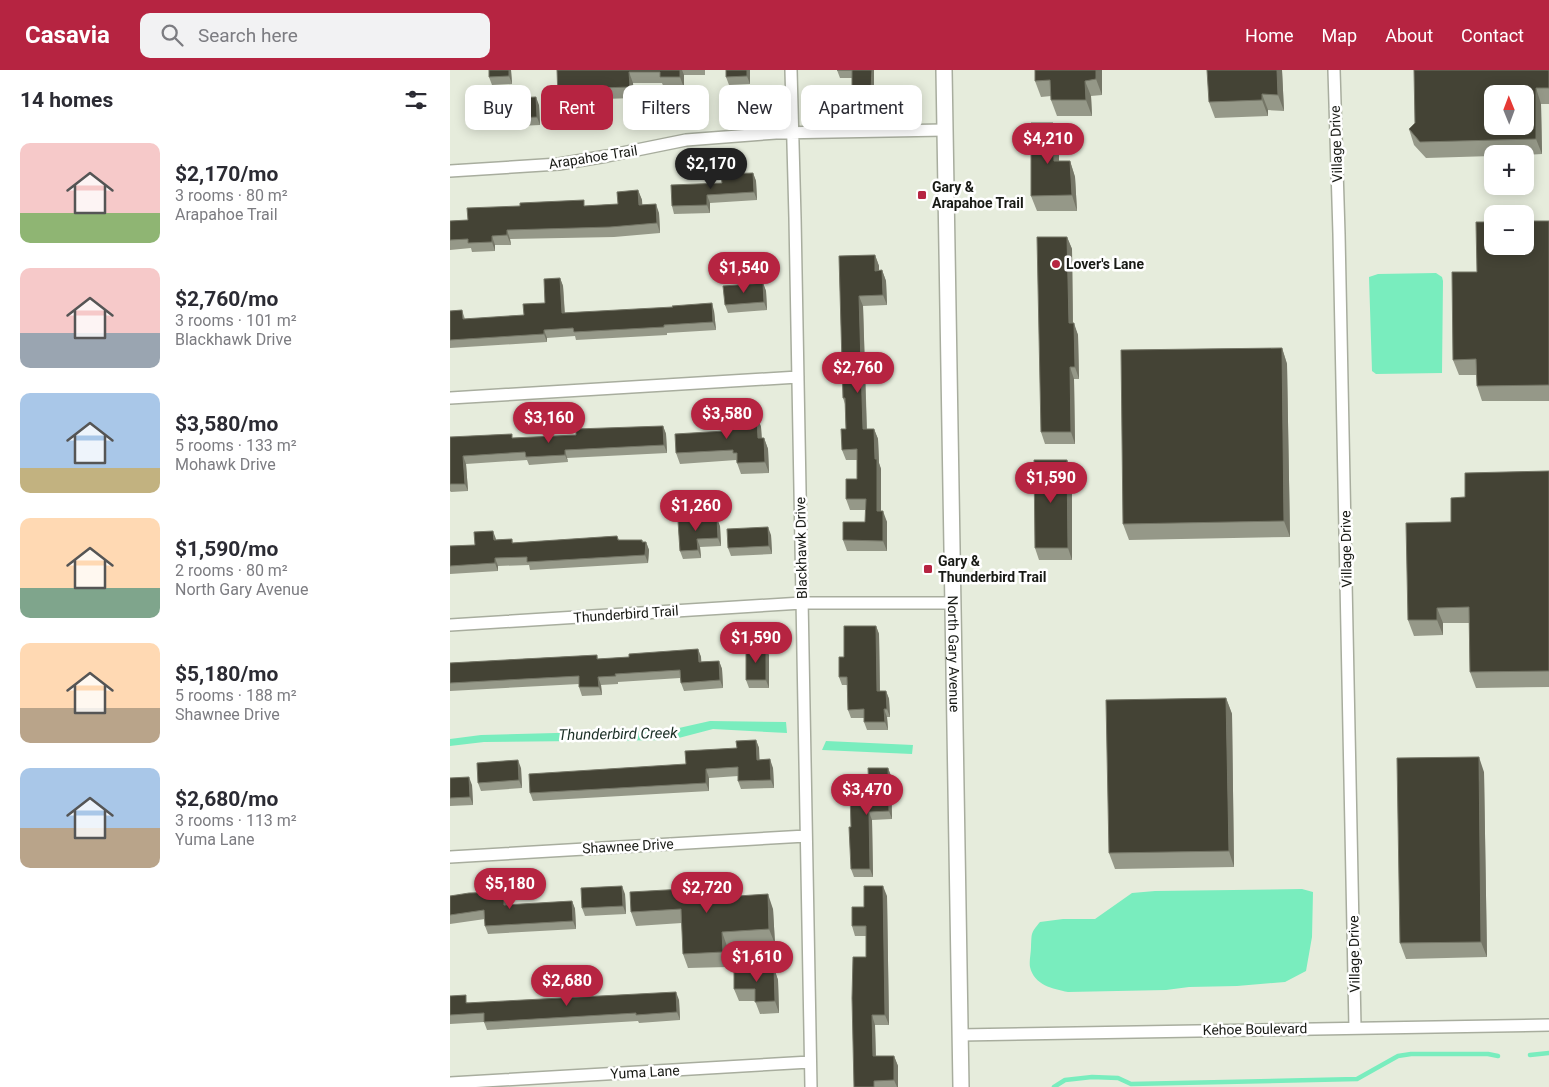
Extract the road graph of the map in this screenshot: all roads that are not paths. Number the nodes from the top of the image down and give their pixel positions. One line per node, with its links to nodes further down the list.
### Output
1 (790, 70): 5 (street, Blackhawk Drive)
2 (944, 70): 4 (street, North Gary Avenue)
3 (1334, 70): 15 (street, Village Drive)
4 (945, 130): 5 (street, Arapahoe Trail); 10 (street, North Gary Avenue)
5 (792, 133): 6 (street, Arapahoe Trail); 7 (street, Blackhawk Drive)
6 (450, 171)
7 (798, 377): 8 (street); 9 (street, Blackhawk Drive)
8 (450, 398)
9 (802, 603): 10 (street, Thunderbird Trail); 11 (street, Thunderbird Trail); 12 (street, Blackhawk Drive)
10 (953, 603): 16 (street, North Gary Avenue)
11 (450, 625)
12 (806, 836): 13 (street, Shawnee Drive); 17 (street, Blackhawk Drive)
13 (450, 857)
14 (1549, 1025): 15 (street, Kehoe Boulevard)
15 (1355, 1028): 16 (street, Kehoe Boulevard)
16 (960, 1035): 20 (street, North Gary Avenue)
17 (810, 1062): 18 (street, Yuma Lane); 19 (street, Blackhawk Drive)
18 (450, 1083)
19 (811, 1087)
20 (961, 1087)

